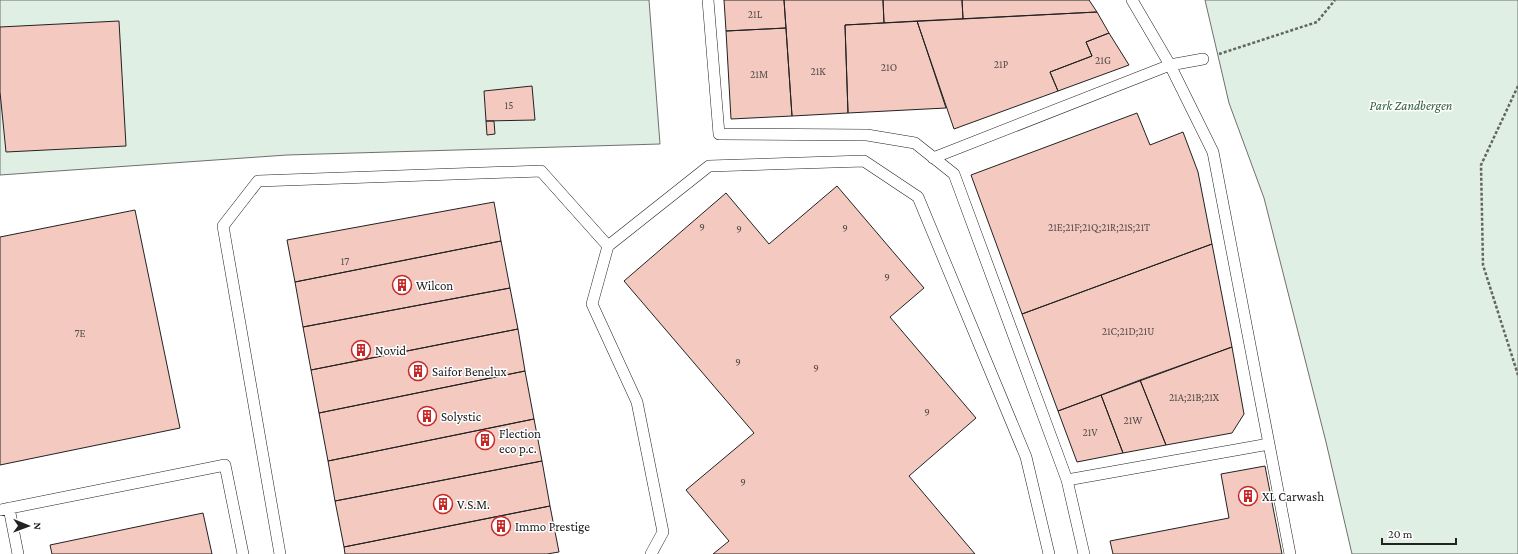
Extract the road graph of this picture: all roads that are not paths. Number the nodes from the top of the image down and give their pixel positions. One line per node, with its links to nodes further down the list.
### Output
1 (708, 0): 5 (lane)
2 (1132, 0): 4 (lane)
3 (1203, 59): 4 (lane)
4 (1170, 65): 5 (lane); 7 (lane)
5 (933, 158): 8 (lane)
6 (608, 246): 12 (lane); 13 (lane); 14 (lane)
7 (1269, 444): 8 (lane); 16 (lane)
8 (1067, 480): 15 (lane)
9 (4, 509): 10 (lane); 11 (lane)
10 (18, 554)
11 (244, 554)
12 (280, 554)
13 (651, 554)
14 (1049, 554)
15 (1084, 554)
16 (1290, 554)

